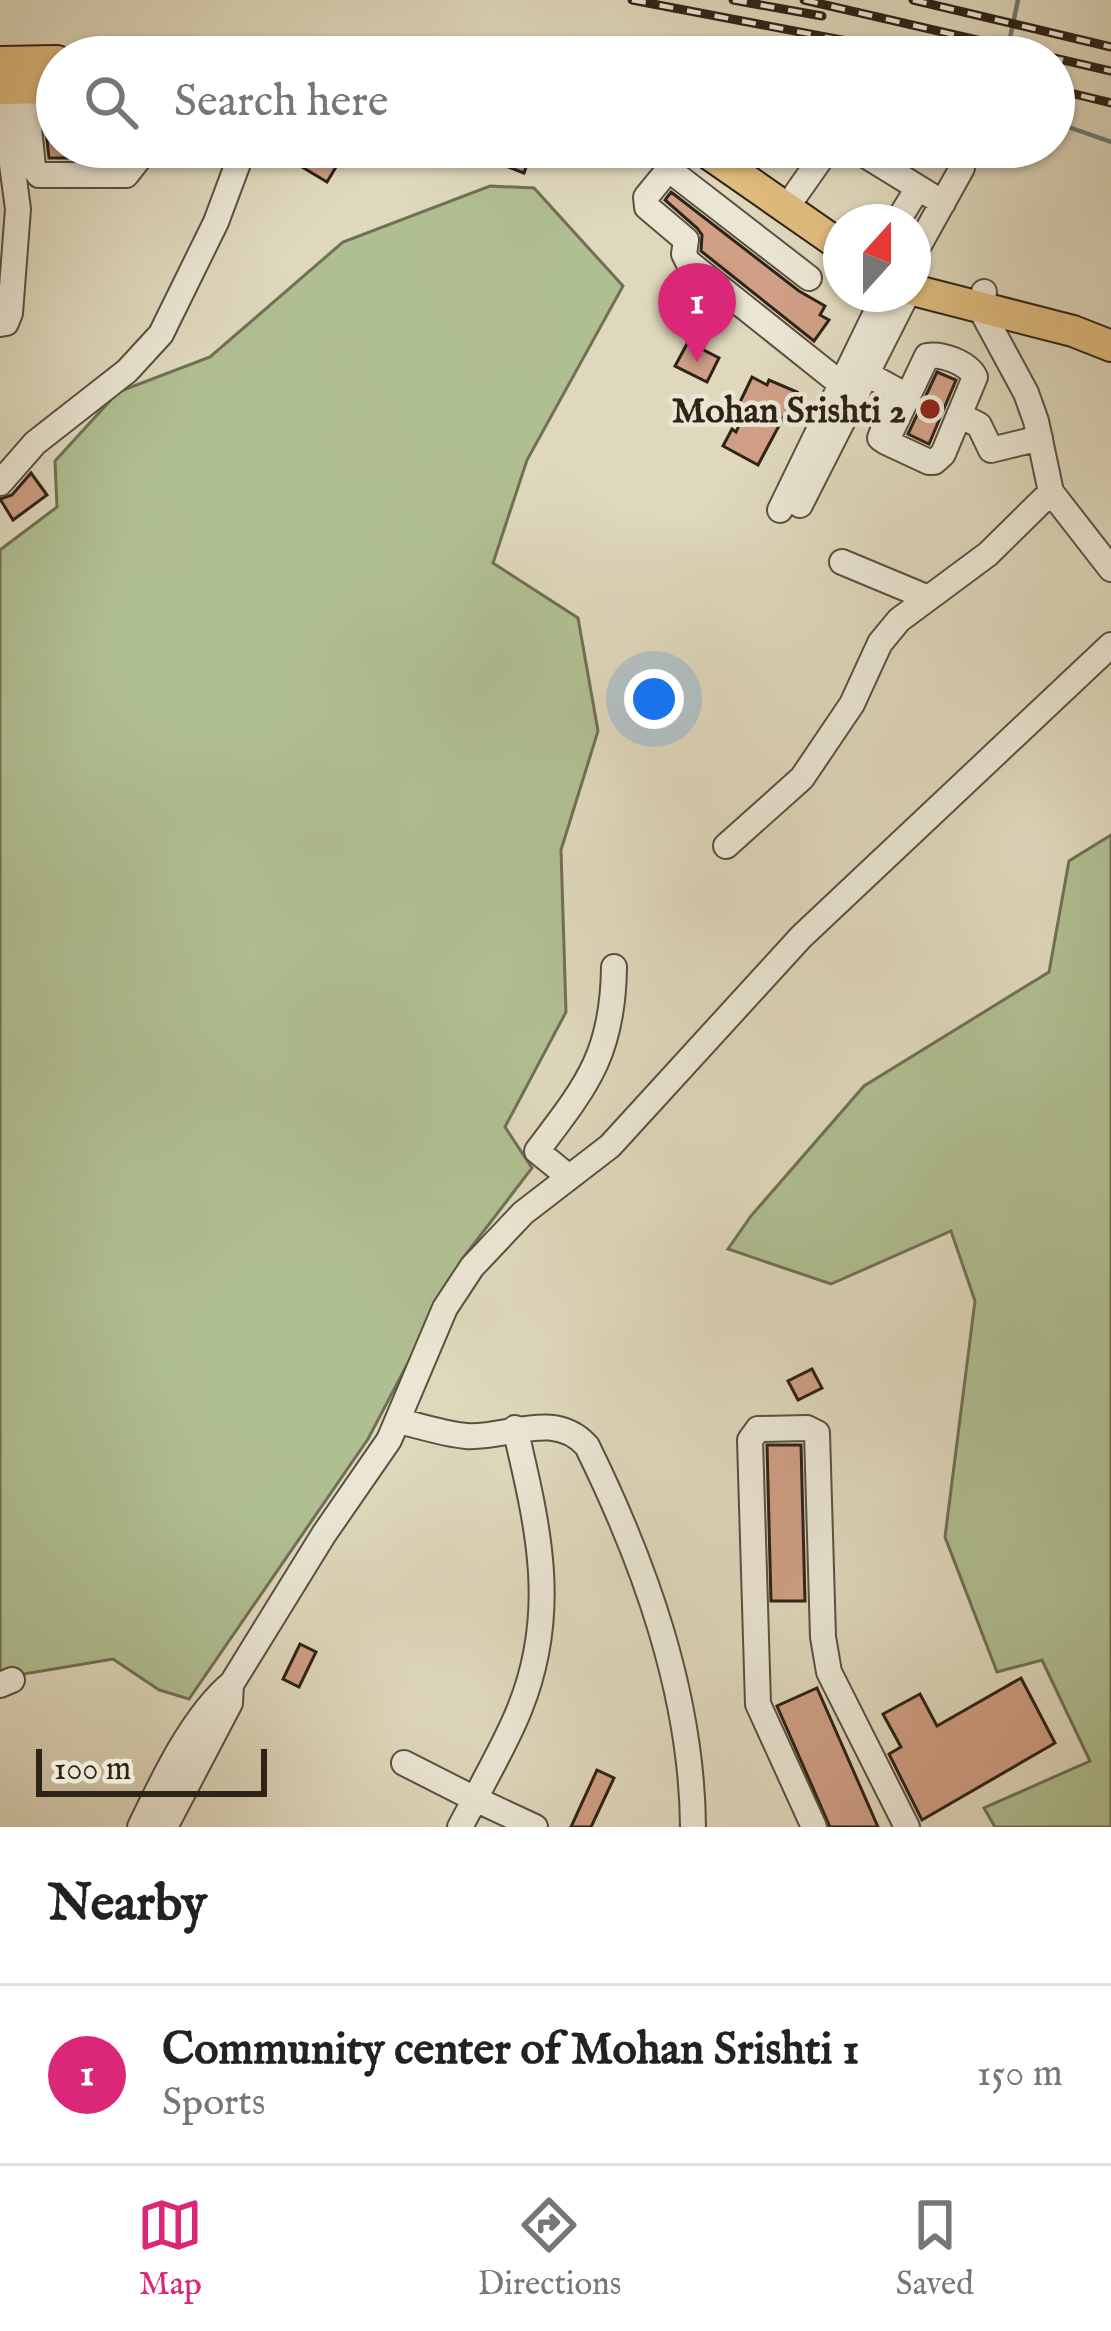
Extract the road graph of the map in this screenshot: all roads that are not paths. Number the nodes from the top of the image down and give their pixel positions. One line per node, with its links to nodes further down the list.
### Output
1 (36, 70): 2 (main road)
2 (8, 82): 3 (street); 4 (street)
3 (6, 162): 20 (street)
4 (132, 168)
5 (236, 168): 33 (street)
6 (727, 168): 12 (main road)
7 (761, 168): 13 (main road)
8 (815, 168): 13 (street)
9 (886, 168): 11 (street)
10 (962, 168): 14 (street)
11 (918, 188): 14 (street); 15 (street)
12 (759, 192): 17 (street); 19 (main road)
13 (796, 194): 16 (main road)
14 (943, 203): 18 (street)
15 (908, 204)
16 (823, 211)
17 (737, 222): 21 (street); 29 (street)
18 (931, 233)
19 (823, 234)
20 (7, 244): 26 (street)
21 (809, 278)
22 (931, 284): 23 (main road)
23 (982, 300): 27 (main road); 28 (main road); 31 (street)
24 (879, 312): 29 (street)
25 (894, 312): 29 (street)
26 (0, 324)
27 (1111, 326)
28 (1111, 346)
29 (855, 383): 32 (street); 35 (street)
30 (959, 415): 31 (street); 32 (street); 32 (street)
31 (1040, 438): 34 (street)
32 (886, 442)
33 (0, 483)
34 (1051, 492): 37 (street); 38 (street)
35 (790, 507)
36 (842, 562): 38 (street)
37 (1111, 569)
38 (926, 597): 40 (street)
39 (1111, 645): 42 (street)
40 (726, 846)
41 (614, 967): 42 (street)
42 (569, 1177): 43 (street)
43 (399, 1421): 44 (street); 45 (street)
44 (515, 1428): 47 (street); 52 (street)
45 (232, 1683): 48 (street); 49 (street)
46 (404, 1763): 47 (street)
47 (475, 1799): 50 (street); 51 (street)
48 (174, 1824)
49 (140, 1827)
50 (460, 1827)
51 (535, 1827)
52 (693, 1827)
53 (814, 1827): 54 (street)
54 (907, 1827)

